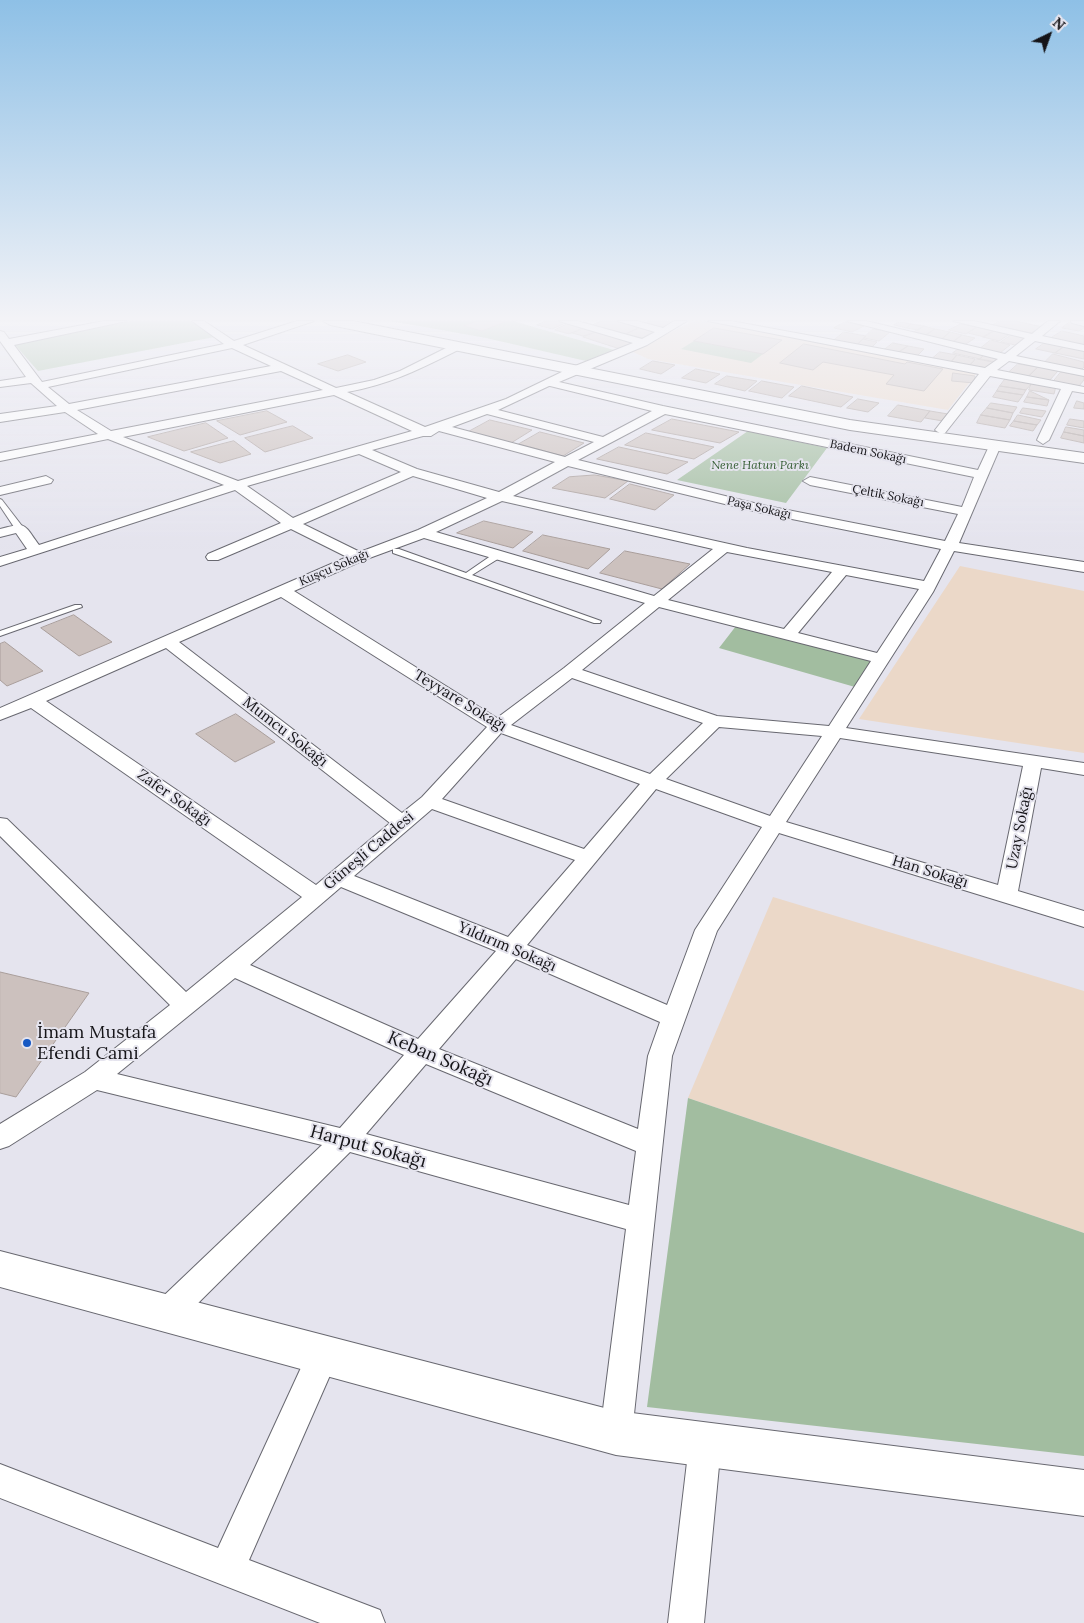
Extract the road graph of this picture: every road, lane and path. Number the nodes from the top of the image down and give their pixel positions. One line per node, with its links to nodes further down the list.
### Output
1 (53, 397): 11 (street)
2 (128, 397): 11 (street)
3 (302, 397): 18 (street)
4 (350, 397): 17 (street)
5 (517, 397): 12 (street)
6 (607, 397): 13 (street, Badem Sokağı)
7 (716, 397): 21 (main road)
8 (740, 397): 16 (main road)
9 (967, 397): 16 (street)
10 (1063, 397): 19 (street)
11 (67, 408): 14 (street); 18 (street)
12 (486, 410): 15 (street); 20 (street)
13 (662, 410): 20 (street, Kuşçu Sokağı); 29 (street, Badem Sokağı)
14 (0, 418)
15 (438, 427): 17 (street); 26 (street, Paşa Sokağı)
16 (941, 430): 19 (main road)
17 (423, 432): 23 (street); 27 (street)
18 (108, 435): 24 (street); 32 (street)
19 (1043, 440): 22 (main road)
20 (605, 441): 26 (street, Kuşçu Sokağı)
21 (995, 445): 25 (main road); 29 (street)
22 (1084, 445)
23 (360, 450): 28 (street); 32 (street)
24 (0, 457)
25 (1084, 458)
26 (566, 462): 27 (street, Kuşçu Sokağı); 41 (street, Paşa Sokağı)
27 (551, 471): 34 (street, Kuşçu Sokağı)
28 (412, 472): 34 (street); 37 (street)
29 (982, 475): 36 (street)
30 (46, 480): 33 (street)
31 (810, 481): 36 (street, Çeltik Sokağı)
32 (237, 485): 37 (street); 43 (street)
33 (0, 491)
34 (500, 497): 40 (street, Kuşçu Sokağı); 42 (street)
35 (0, 501): 38 (lane)
36 (967, 512): 41 (street)
37 (292, 524): 46 (street); 47 (street)
38 (19, 528): 39 (street); 43 (street)
39 (0, 533)
40 (423, 533): 45 (street); 47 (street, Kuşçu Sokağı)
41 (950, 546): 49 (street, Paşa Sokağı); 52 (street)
42 (724, 547): 50 (street); 54 (street, Güneşli Caddesi)
43 (36, 551): 48 (street)
44 (396, 551): 51 (lane)
45 (498, 555): 51 (lane); 54 (street)
46 (213, 557)
47 (359, 557): 53 (street, Kuşçu Sokağı)
48 (0, 562)
49 (1084, 567)
50 (842, 570): 52 (street); 58 (street)
51 (469, 574): 56 (lane)
52 (928, 586): 60 (street)
53 (282, 591): 59 (street, Kuşçu Sokağı); 65 (street, Teyyare Sokağı)
54 (657, 602): 58 (street); 61 (street, Güneşli Caddesi)
55 (78, 606): 57 (lane)
56 (597, 621)
57 (0, 634)
58 (788, 635): 60 (street)
59 (168, 642): 62 (street, Kuşçu Sokağı); 71 (street, Mumcu Sokağı)
60 (882, 659): 66 (street)
61 (570, 672): 64 (street); 65 (street, Güneşli Caddesi)
62 (32, 700): 63 (street, Kuşçu Sokağı); 76 (street, Zafer Sokağı)
63 (0, 715)
64 (715, 721): 66 (street); 69 (street)
65 (498, 726): 69 (street, Teyyare Sokağı); 70 (street, Güneşli Caddesi)
66 (834, 732): 67 (street); 73 (street)
67 (1033, 761): 68 (street); 77 (street, Uzay Sokağı)
68 (1084, 769)
69 (653, 781): 73 (street, Teyyare Sokağı); 74 (street)
70 (428, 801): 71 (street, Güneşli Caddesi); 74 (street)
71 (401, 822): 75 (street, Güneşli Caddesi)
72 (0, 824): 81 (street)
73 (775, 826): 77 (street, Han Sokağı); 82 (street)
74 (587, 857): 79 (street)
75 (340, 878): 76 (street, Güneşli Caddesi); 79 (street, Yıldırım Sokağı)
76 (315, 895): 80 (street, Güneşli Caddesi)
77 (1007, 895): 78 (street, Han Sokağı)
78 (1084, 919)
79 (512, 948): 82 (street, Yıldırım Sokağı); 83 (street)
80 (233, 967): 81 (street, Güneşli Caddesi); 83 (street, Keban Sokağı)
81 (186, 1006): 84 (street, Güneşli Caddesi)
82 (674, 1018): 87 (street)
83 (422, 1052): 86 (street); 87 (street, Keban Sokağı)
84 (94, 1079): 85 (street, Güneşli Caddesi); 86 (street, Harput Sokağı)
85 (0, 1138)
86 (345, 1140): 88 (street, Harput Sokağı); 90 (street)
87 (650, 1145): 88 (street)
88 (641, 1221): 92 (street)
89 (0, 1269): 90 (main road)
90 (165, 1315): 91 (main road)
91 (322, 1357): 92 (main road); 96 (street)
92 (616, 1433): 93 (main road)
93 (706, 1445): 95 (main road); 98 (street)
94 (0, 1480): 96 (street)
95 (1084, 1493)
96 (227, 1568): 97 (street)
97 (367, 1623)
98 (686, 1623)

